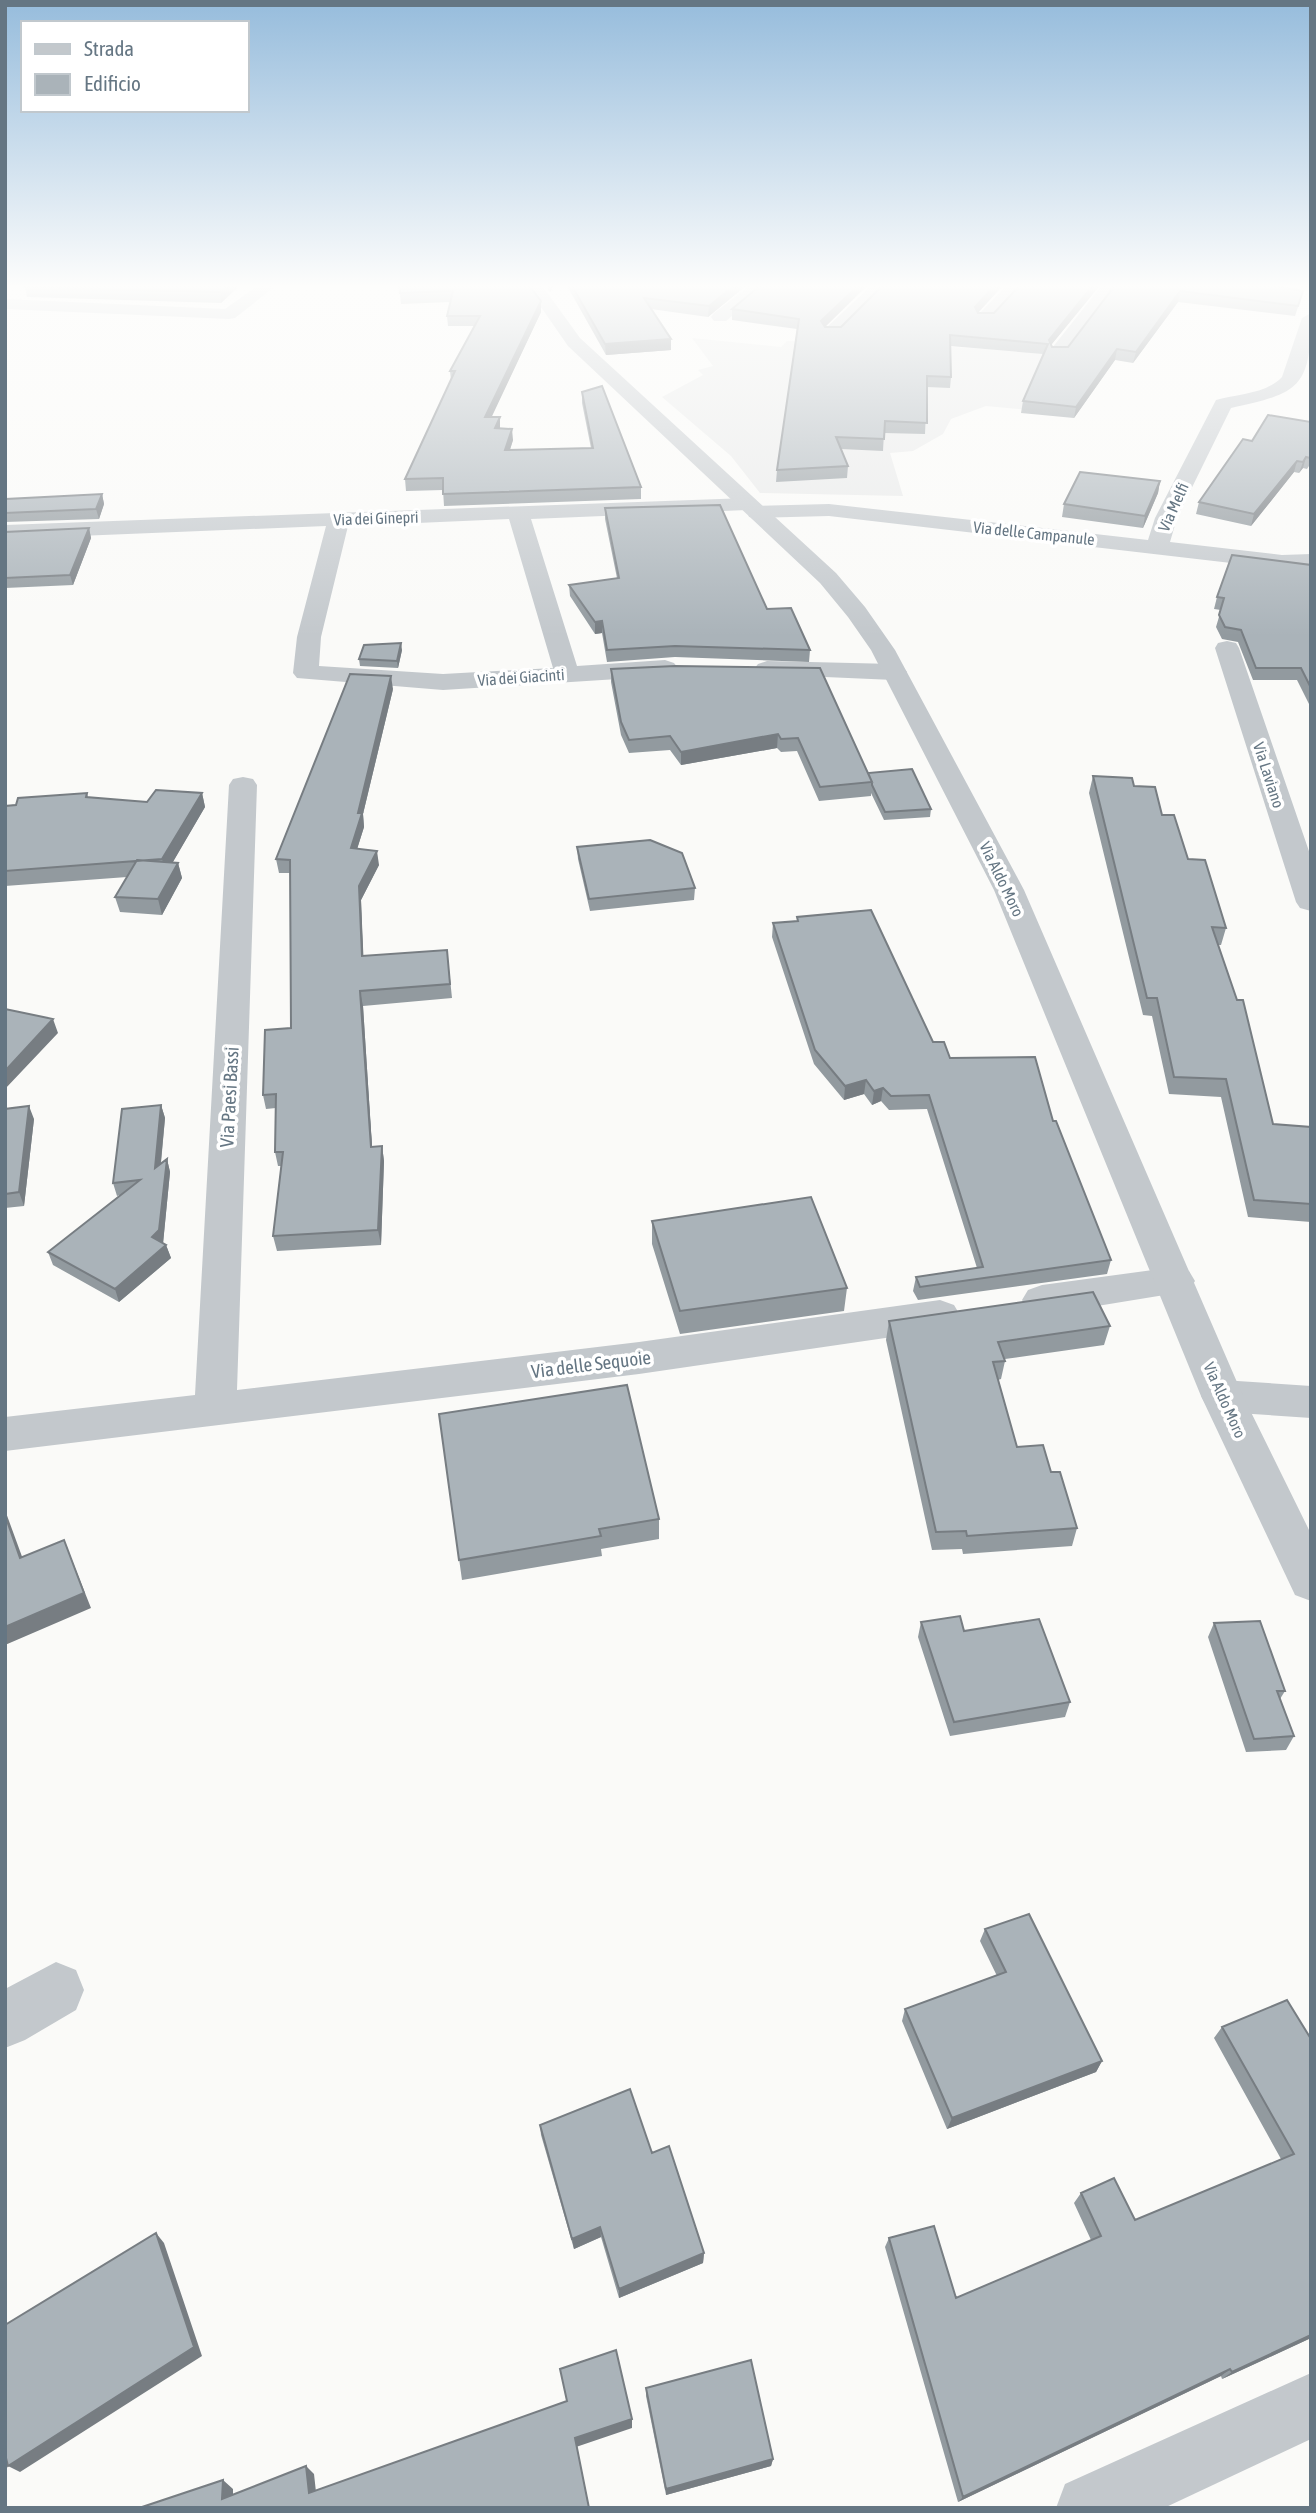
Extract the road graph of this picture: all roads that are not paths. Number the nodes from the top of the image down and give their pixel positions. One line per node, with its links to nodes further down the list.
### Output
1 (637, 401): 3 (street, Via Aldo Moro)
2 (1235, 401): 7 (street, Via Melfi)
3 (752, 508): 4 (street, Via dei Ginepri); 7 (street, Via delle Campanule); 12 (street, Via Aldo Moro)
4 (518, 512): 5 (street, Via dei Ginepri); 13 (street)
5 (340, 519): 6 (street, Via dei Ginepri); 13 (street, Via dei Giacinti)
6 (5, 532)
7 (1157, 547): 8 (street, Via delle Campanule)
8 (1311, 561)
9 (1227, 648): 15 (street, Via Laviano)
10 (689, 668): 13 (street, Via dei Giacinti)
11 (744, 669): 12 (street)
12 (894, 671): 16 (street, Via Aldo Moro)
13 (567, 674)
14 (243, 785): 19 (street, Via Paesi Bassi)
15 (1311, 902)
16 (1175, 1281): 17 (street, Via Aldo Moro); 19 (street, Via delle Sequoie)
17 (1222, 1396): 18 (street); 21 (street, Via Aldo Moro)
18 (1311, 1402)
19 (215, 1409): 20 (street, Via delle Sequoie)
20 (5, 1434)
21 (1311, 1581)
22 (56, 1990): 23 (street)
23 (5, 2020)
24 (1311, 2405): 25 (street)
25 (1089, 2508)

